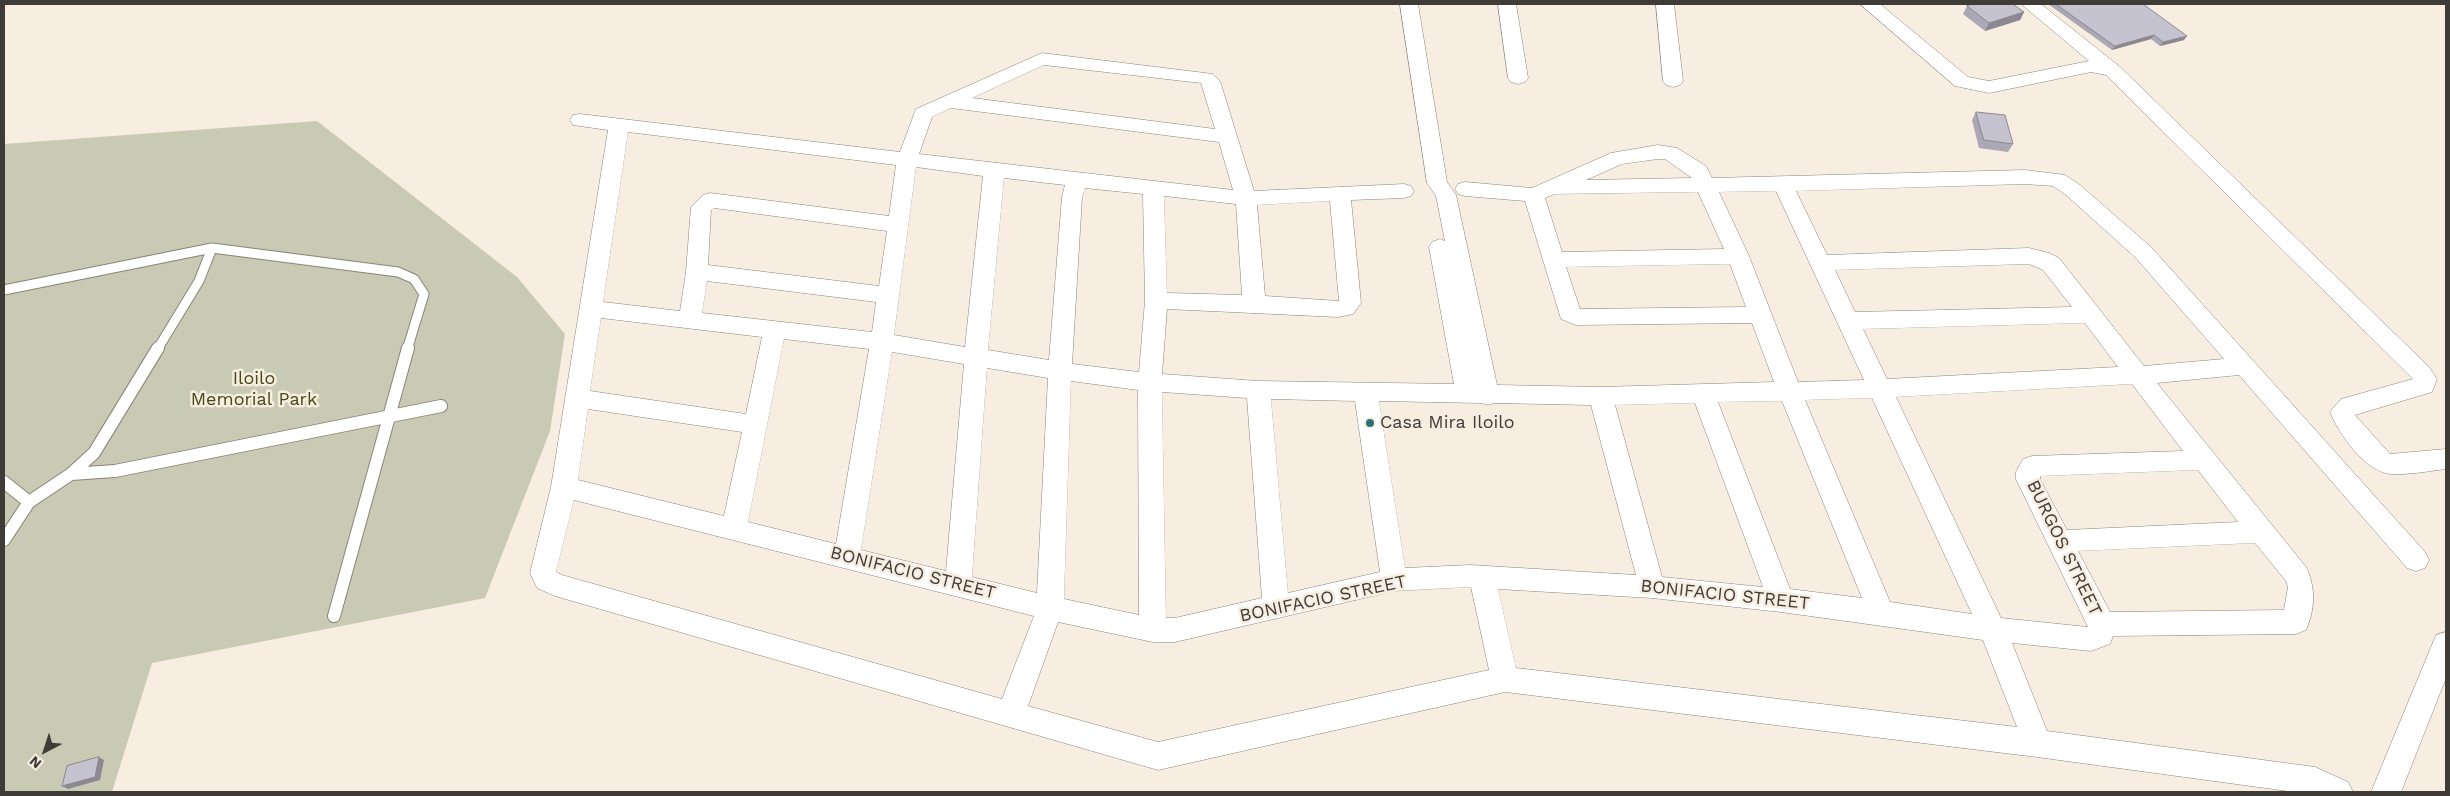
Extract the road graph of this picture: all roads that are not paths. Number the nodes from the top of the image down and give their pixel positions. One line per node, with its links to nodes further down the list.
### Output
1 (1409, 4): 22 (street)
2 (1507, 4): 7 (street)
3 (1665, 4): 8 (street)
4 (1869, 4): 6 (street)
5 (2030, 4): 6 (street)
6 (2112, 70): 57 (street)
7 (1518, 78)
8 (1673, 81)
9 (952, 102): 12 (street); 12 (street); 13 (street)
10 (580, 120): 11 (street)
11 (619, 125): 13 (street); 34 (street)
12 (1228, 137): 23 (street)
13 (907, 160): 14 (street); 24 (street)
14 (994, 170): 15 (street); 41 (street)
15 (1077, 180): 18 (street); 43 (street)
16 (1783, 184): 17 (street); 28 (street); 42 (street)
17 (1706, 185): 20 (street); 20 (street); 26 (street)
18 (1153, 189): 23 (street); 32 (street)
19 (1404, 191): 21 (street)
20 (1543, 191): 22 (street); 27 (street)
21 (1340, 194): 23 (street); 33 (street)
22 (1445, 194): 51 (street)
23 (1246, 198): 33 (street)
24 (898, 225): 29 (street); 31 (street)
25 (212, 248): 30 (lane); 55 (lane); 59 (lane)
26 (1738, 256): 27 (street); 35 (street)
27 (1554, 260): 35 (street)
28 (1820, 263): 36 (street); 38 (street)
29 (697, 272): 31 (street); 37 (street)
30 (4, 290)
31 (888, 295): 40 (street)
32 (1156, 301): 33 (street); 45 (street)
33 (1254, 304)
34 (591, 310): 37 (street); 53 (street)
35 (1761, 315): 47 (street)
36 (2089, 315): 38 (street); 44 (street)
37 (690, 321): 39 (street)
38 (1849, 321): 48 (street)
39 (775, 330): 40 (street); 56 (street)
40 (882, 342): 41 (street); 67 (street)
41 (976, 356): 43 (street); 71 (street)
42 (2244, 366): 44 (street); 68 (street)
43 (1060, 371): 45 (street); 74 (street)
44 (2137, 374): 48 (street); 58 (street)
45 (1150, 382): 46 (street); 80 (street)
46 (1258, 390): 49 (street); 75 (street)
47 (1789, 390): 48 (street); 50 (street); 76 (street)
48 (1879, 390): 79 (street)
49 (1366, 392): 51 (street); 70 (street)
50 (1703, 393): 52 (street); 73 (street)
51 (1478, 395): 52 (street)
52 (1601, 396): 72 (street)
53 (578, 398): 56 (street); 61 (street)
54 (441, 406): 55 (lane)
55 (387, 418): 59 (lane); 77 (lane)
56 (755, 424): 63 (street)
57 (2446, 459)
58 (2206, 460): 64 (street); 66 (street, BURGOS STREET)
59 (71, 474): 62 (lane)
60 (4, 482): 62 (lane)
61 (564, 487): 63 (street, BONIFACIO STREET); 83 (street)
62 (29, 502): 65 (lane)
63 (734, 528): 67 (street, BONIFACIO STREET)
64 (2261, 532): 66 (street); 78 (street)
65 (4, 540)
66 (2061, 542): 78 (street, BURGOS STREET)
67 (847, 556): 71 (street, BONIFACIO STREET)
68 (2416, 560)
69 (1482, 577): 70 (street, BONIFACIO STREET); 72 (street, BONIFACIO STREET); 82 (street)
70 (1394, 580): 75 (street, BONIFACIO STREET)
71 (958, 583): 74 (street, BONIFACIO STREET)
72 (1652, 587): 73 (street, BONIFACIO STREET)
73 (1781, 600): 76 (street, BONIFACIO STREET)
74 (1050, 608): 80 (street, BONIFACIO STREET); 83 (street)
75 (1276, 608): 80 (street, BONIFACIO STREET)
76 (1882, 612): 79 (street, BONIFACIO STREET)
77 (334, 616)
78 (2102, 624): 79 (street, BONIFACIO STREET)
79 (1993, 629): 84 (street)
80 (1153, 630)
81 (2446, 644): 86 (street)
82 (1504, 679): 83 (street); 84 (street)
83 (1010, 715)
84 (2037, 743): 85 (street)
85 (2338, 792)
86 (2386, 792)

